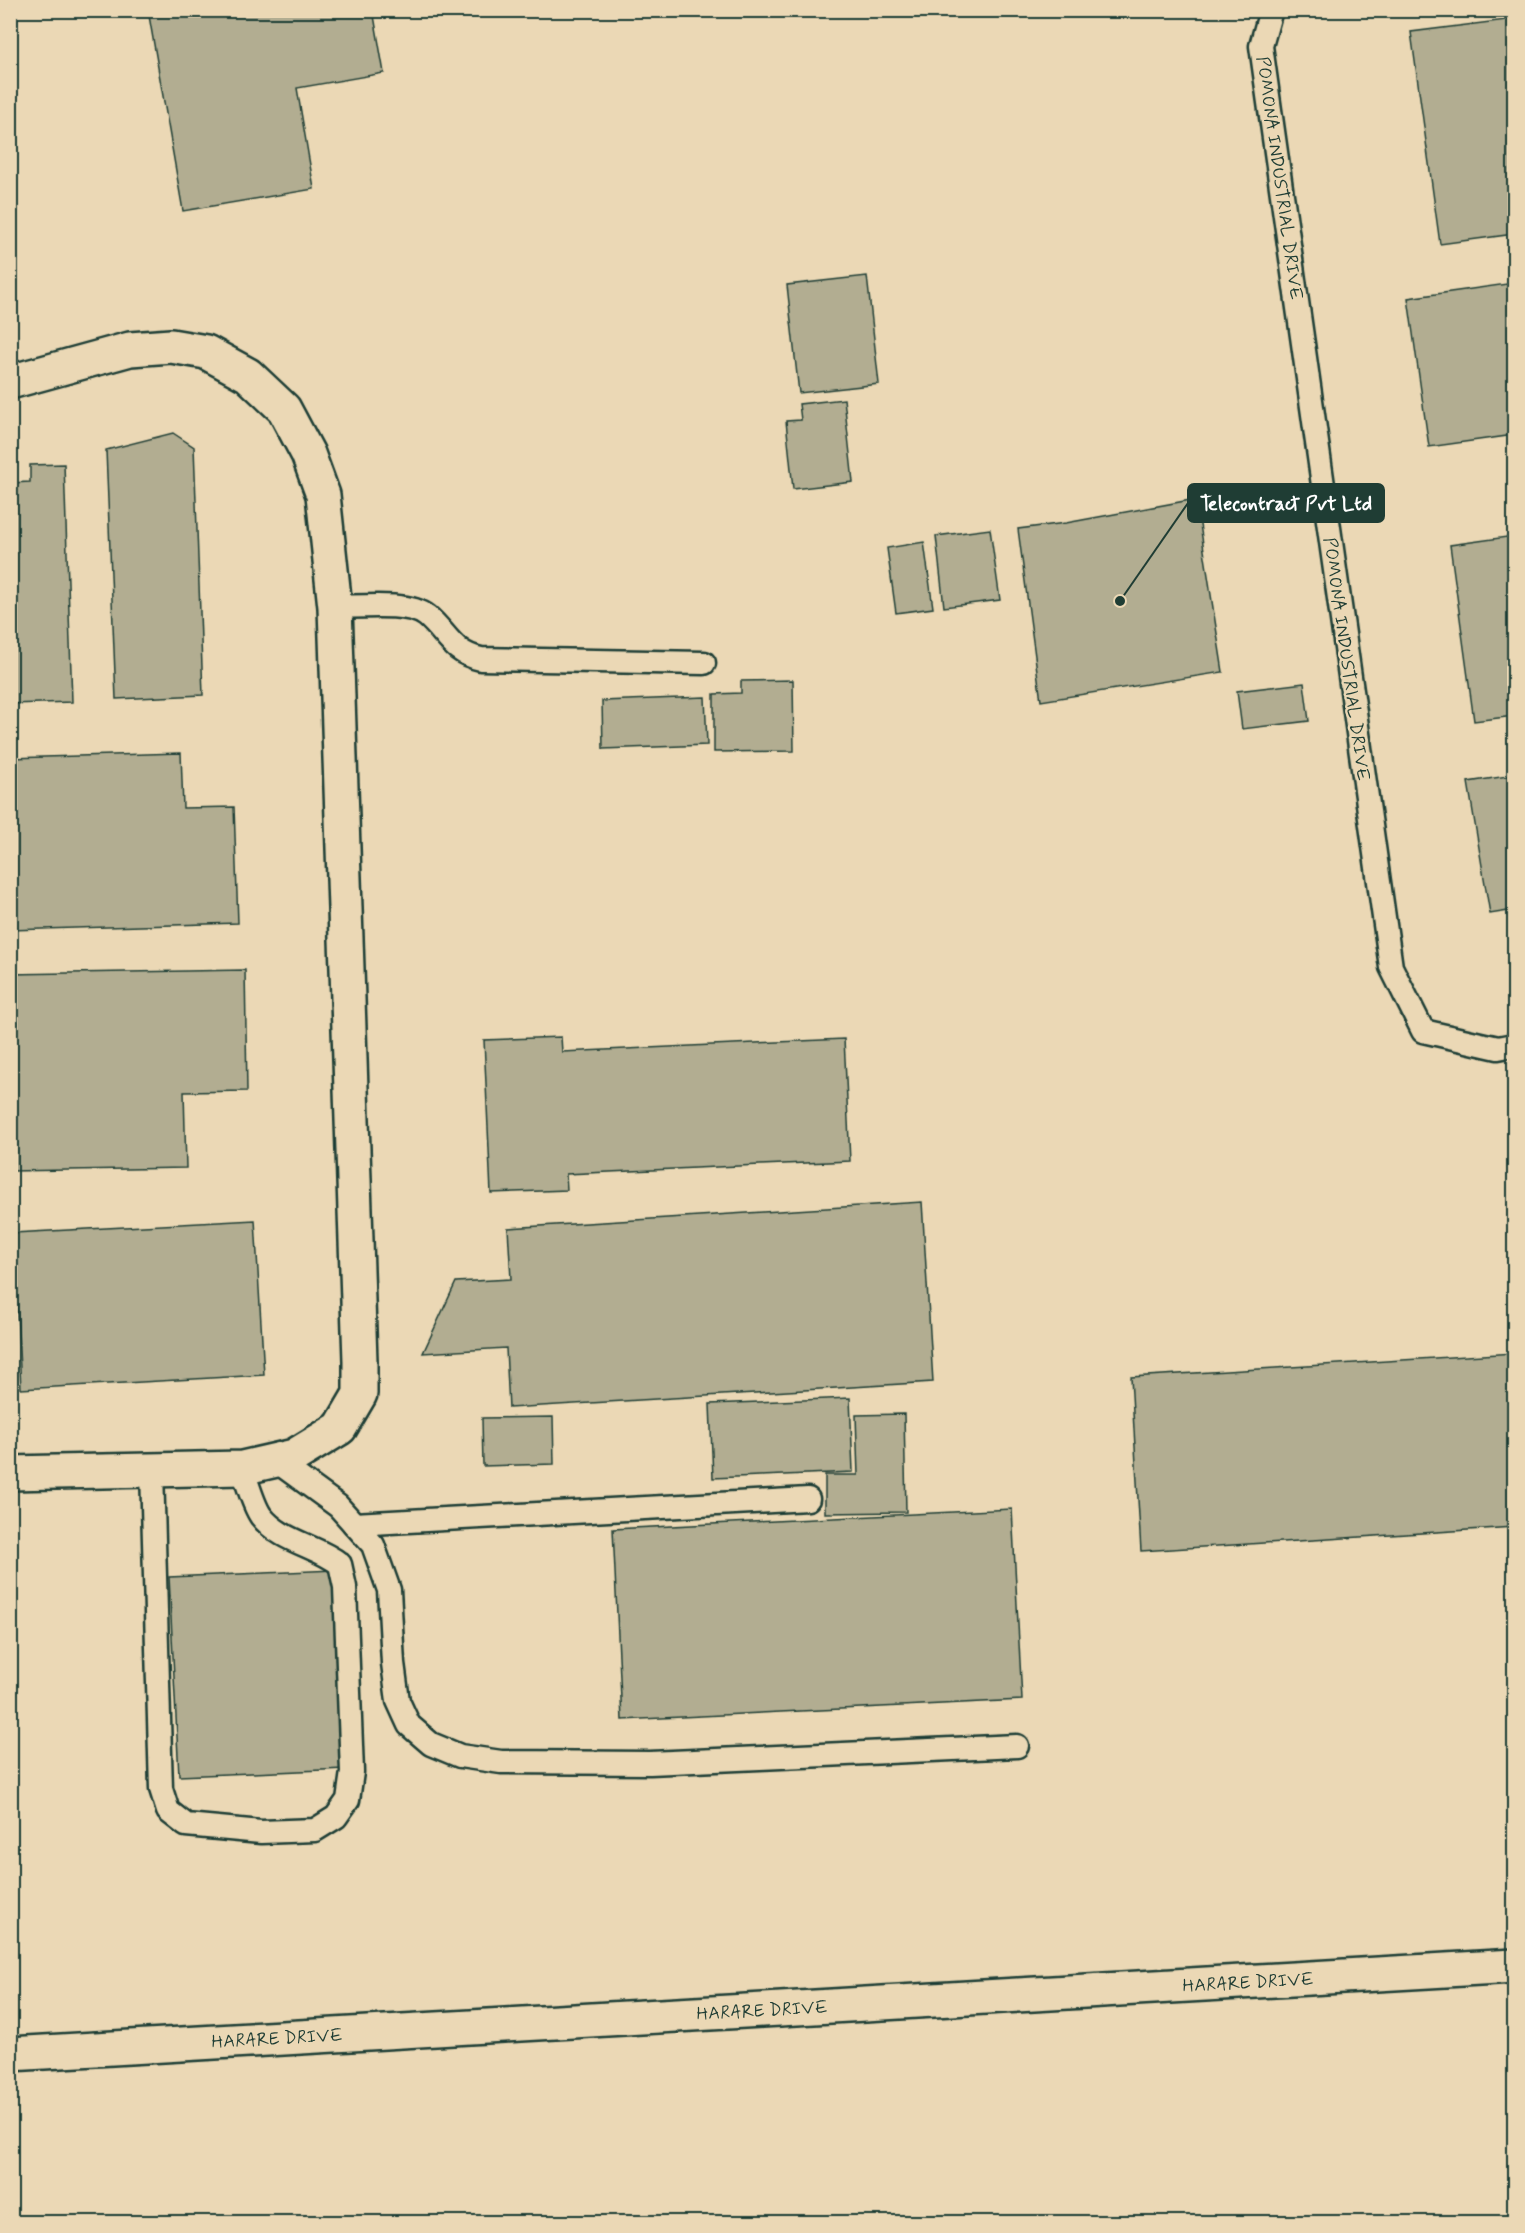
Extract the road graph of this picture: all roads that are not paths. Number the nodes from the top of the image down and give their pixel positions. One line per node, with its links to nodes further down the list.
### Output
1 (1271, 10): 5 (lane, POMONA INDUSTRIAL DRIVE)
2 (10, 382): 3 (street)
3 (335, 607): 4 (lane); 6 (street)
4 (704, 663)
5 (1515, 1045)
6 (275, 1460): 7 (street); 11 (lane)
7 (242, 1468): 8 (street); 8 (lane)
8 (152, 1470): 9 (street)
9 (10, 1473)
10 (808, 1499): 11 (lane)
11 (354, 1524): 12 (lane)
12 (1017, 1746)
13 (1515, 1966): 14 (street, HARARE DRIVE)
14 (10, 2054)

